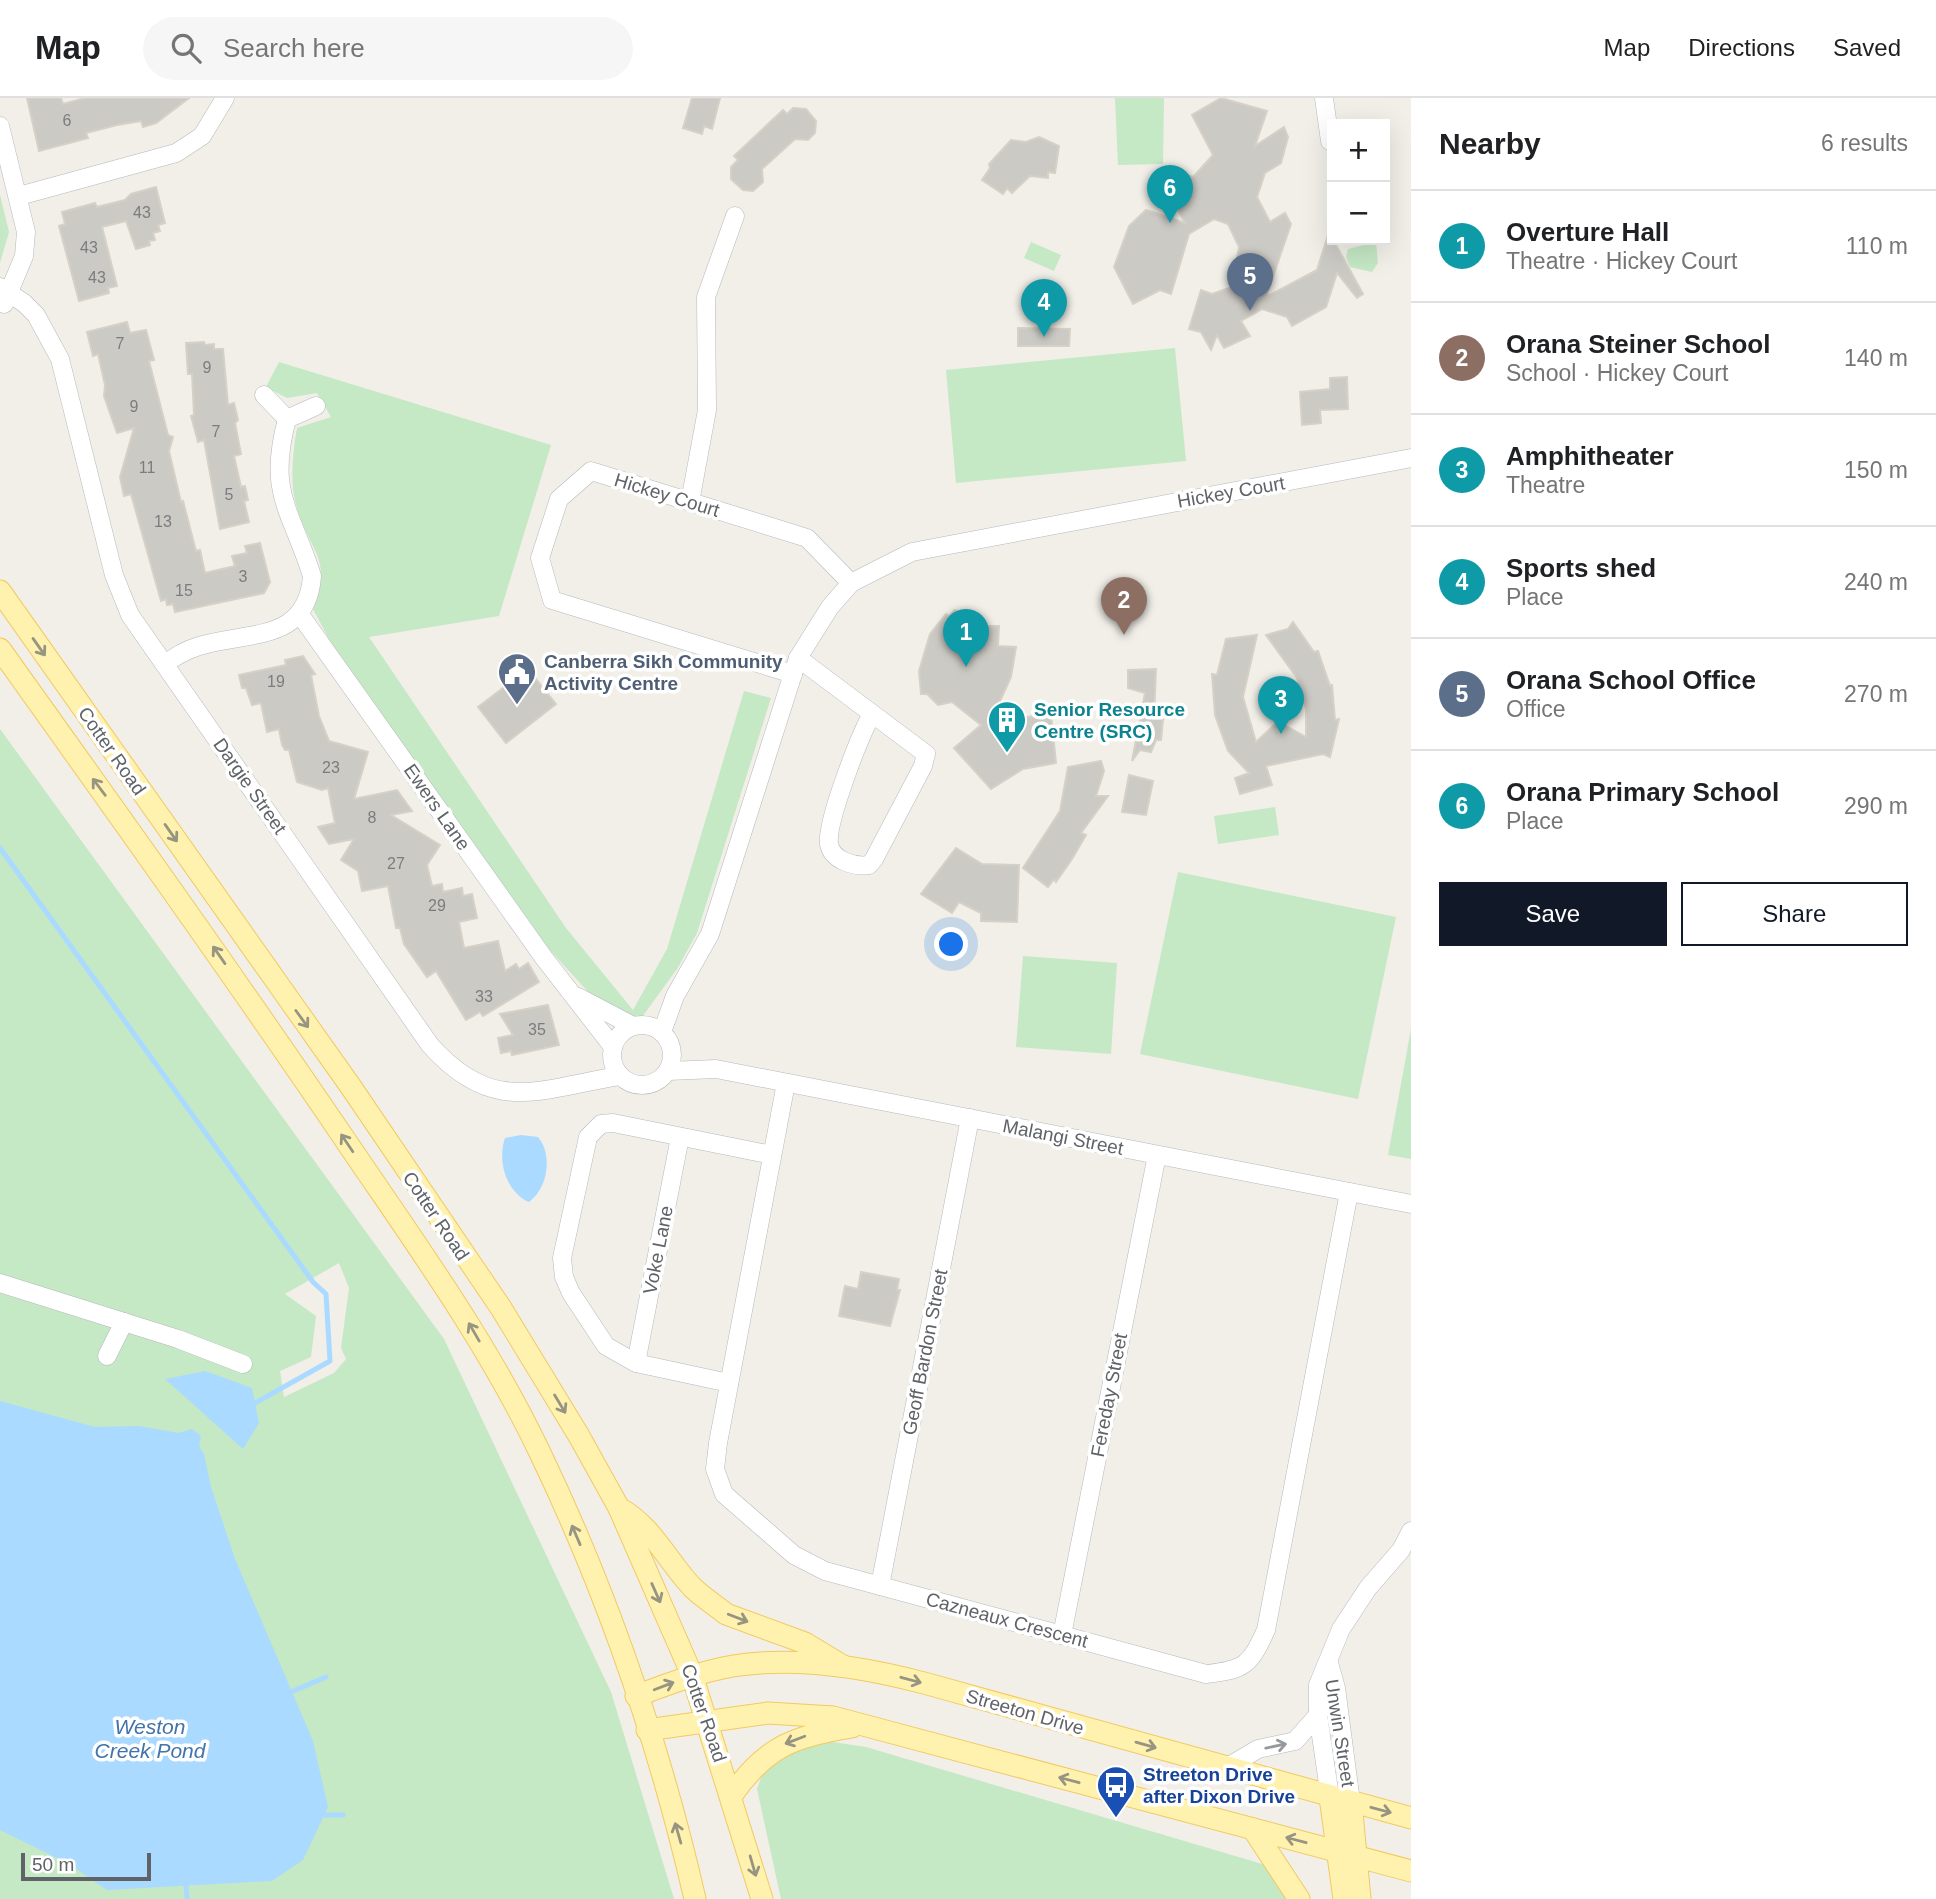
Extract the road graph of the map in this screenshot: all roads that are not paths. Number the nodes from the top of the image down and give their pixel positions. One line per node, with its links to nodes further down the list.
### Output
1 (225, 98): 5 (street)
2 (1324, 98): 3 (street)
3 (1327, 120)
4 (0, 126): 5 (street)
5 (19, 195): 7 (street)
6 (735, 216): 12 (street)
7 (3, 296): 17 (street, Dargie Street)
8 (264, 395): 10 (street)
9 (316, 406): 10 (street)
10 (288, 419): 15 (street)
11 (1411, 458): 13 (street, Hickey Court)
12 (690, 502): 13 (street, Hickey Court); 18 (street, Hickey Court)
13 (851, 583): 18 (street, Hickey Court)
14 (0, 591): 41 (main road, Cotter Road, one-way to 41)
15 (301, 616): 17 (street); 20 (street, Ewers Lane)
16 (0, 649): 48 (main road, Cotter Road, one-way to 16)
17 (166, 664): 27 (street, Dargie Street)
18 (795, 666): 19 (street); 21 (street)
19 (872, 714): 19 (street)
20 (575, 996): 21 (street, Ewers Lane); 23 (street, Ewers Lane)
21 (648, 1027): 22 (street); 23 (street)
22 (672, 1048): 24 (street, Malangi Street); 25 (street)
23 (612, 1051): 26 (street); 27 (street)
24 (716, 1069): 25 (street, Malangi Street); 28 (street, Malangi Street)
25 (668, 1071): 26 (street)
26 (620, 1076): 27 (street, Dargie Street)
27 (590, 1080)
28 (786, 1083): 29 (street, Malangi Street); 32 (street, Cazneaux Crescent)
29 (970, 1118): 31 (street, Malangi Street); 43 (street, Geoff Bardon Street)
30 (680, 1137): 32 (street); 38 (street, Voke Lane); 38 (street)
31 (1157, 1154): 33 (street, Malangi Street); 44 (street, Fereday Street)
32 (772, 1156): 40 (street, Cazneaux Crescent)
33 (1349, 1192): 34 (street, Malangi Street); 44 (street, Cazneaux Crescent)
34 (1411, 1203)
35 (0, 1283): 36 (street)
36 (124, 1322): 37 (street); 39 (street)
37 (107, 1356)
38 (636, 1363): 40 (street)
39 (243, 1364)
40 (729, 1383): 43 (street, Cazneaux Crescent)
41 (619, 1508): 46 (main road, one-way to 46); 47 (main road, Cotter Road, one-way to 47)
42 (1411, 1531): 45 (street, Unwin Street)
43 (880, 1586): 44 (street, Cazneaux Crescent)
44 (1062, 1635)
45 (1329, 1663): 49 (street, Unwin Street); 55 (street, Unwin Street)
46 (844, 1667): 47 (main road, Streeton Drive); 53 (main road, Streeton Drive, one-way to 53)
47 (692, 1675): 48 (main road, Streeton Drive, one-way to 47); 50 (main road, Cotter Road)
48 (636, 1696): 52 (main road, Cotter Road)
49 (1318, 1715): 53 (street, Unwin Street, one-way to 49); 55 (street, Unwin Street)
50 (705, 1720): 51 (main road); 52 (main road); 54 (main road, Cotter Road)
51 (861, 1726): 54 (main road, one-way to 54); 57 (main road, one-way to 51)
52 (647, 1730): 60 (main road, Cotter Road, one-way to 52)
53 (1226, 1768): 55 (main road, Streeton Drive)
54 (732, 1795): 61 (main road, Cotter Road, one-way to 61)
55 (1341, 1799): 56 (main road, Streeton Drive, one-way to 56); 58 (main road)
56 (1411, 1818)
57 (1253, 1829): 58 (main road, one-way to 57); 62 (main road)
58 (1347, 1854): 59 (main road); 63 (main road); 64 (main road)
59 (1411, 1871)
60 (695, 1899)
61 (762, 1899)
62 (1298, 1899)
63 (1344, 1899)
64 (1360, 1899)

